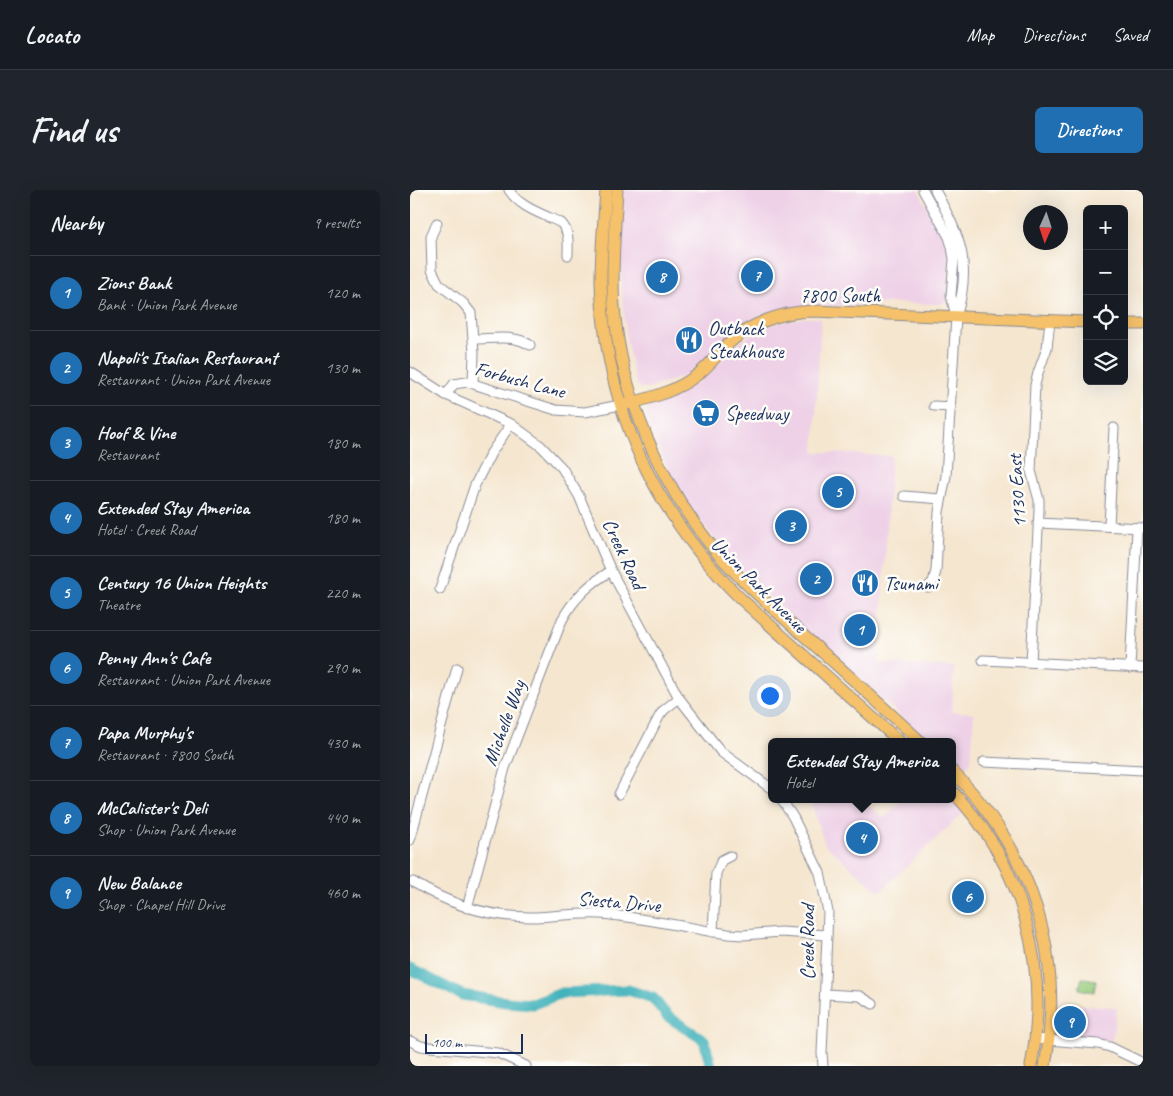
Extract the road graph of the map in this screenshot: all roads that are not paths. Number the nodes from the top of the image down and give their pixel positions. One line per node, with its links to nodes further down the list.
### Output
1 (509, 190): 7 (street)
2 (606, 190): 8 (main road, Union Park Avenue)
3 (617, 190): 9 (main road, Union Park Avenue)
4 (923, 190): 10 (street)
5 (936, 190): 10 (street)
6 (436, 223): 15 (street)
7 (568, 255)
8 (602, 270): 9 (main road); 21 (main road, Union Park Avenue)
9 (614, 306): 20 (main road, Union Park Avenue)
10 (956, 317): 11 (main road, 7800 South); 20 (main road, 7800 South); 23 (street)
11 (1050, 320): 12 (main road, 7800 South); 28 (street, 1130 East)
12 (1083, 322)
13 (1128, 324): 14 (main road)
14 (1143, 324)
15 (474, 339): 16 (street); 18 (street)
16 (530, 345)
17 (410, 372): 19 (street, Creek Road)
18 (473, 383): 19 (street, Forbush Lane); 21 (street, Forbush Lane)
19 (446, 395): 24 (street, Creek Road)
20 (634, 402): 21 (main road, 7800 South); 41 (main road, Union Park Avenue)
21 (620, 405): 40 (main road, Union Park Avenue)
22 (934, 406): 23 (street)
23 (951, 407): 27 (street)
24 (511, 424): 31 (street, Creek Road); 33 (street)
25 (1114, 428): 29 (street)
26 (904, 496): 27 (street)
27 (942, 499): 32 (street)
28 (1038, 523): 29 (street); 35 (street, 1130 East)
29 (1109, 526): 30 (street)
30 (1140, 528): 37 (street)
31 (611, 571): 39 (street, Creek Road); 52 (street, Michelle Way)
32 (928, 587)
33 (440, 589)
34 (983, 660): 35 (street)
35 (1031, 662): 37 (street)
36 (457, 668): 49 (street)
37 (1130, 668): 38 (street)
38 (1143, 668)
39 (679, 698): 45 (street, Creek Road); 46 (street)
40 (896, 738)
41 (917, 738)
42 (984, 762): 43 (street)
43 (1143, 770)
44 (956, 775): 58 (main road)
45 (768, 786)
46 (619, 794)
47 (956, 796): 57 (main road)
48 (784, 803): 54 (street, Creek Road)
49 (410, 840)
50 (730, 856): 53 (street)
51 (413, 882): 52 (street, Siesta Drive)
52 (467, 908): 53 (street, Siesta Drive)
53 (713, 932): 54 (street, Siesta Drive)
54 (827, 935): 55 (street, Creek Road)
55 (825, 994): 56 (street); 62 (street, Creek Road)
56 (873, 1004)
57 (1036, 1038): 58 (street); 63 (main road)
58 (1049, 1039): 60 (street); 64 (main road)
59 (410, 1041): 61 (street)
60 (1143, 1064)
61 (526, 1066)
62 (824, 1066)
63 (1031, 1066)
64 (1045, 1066)

